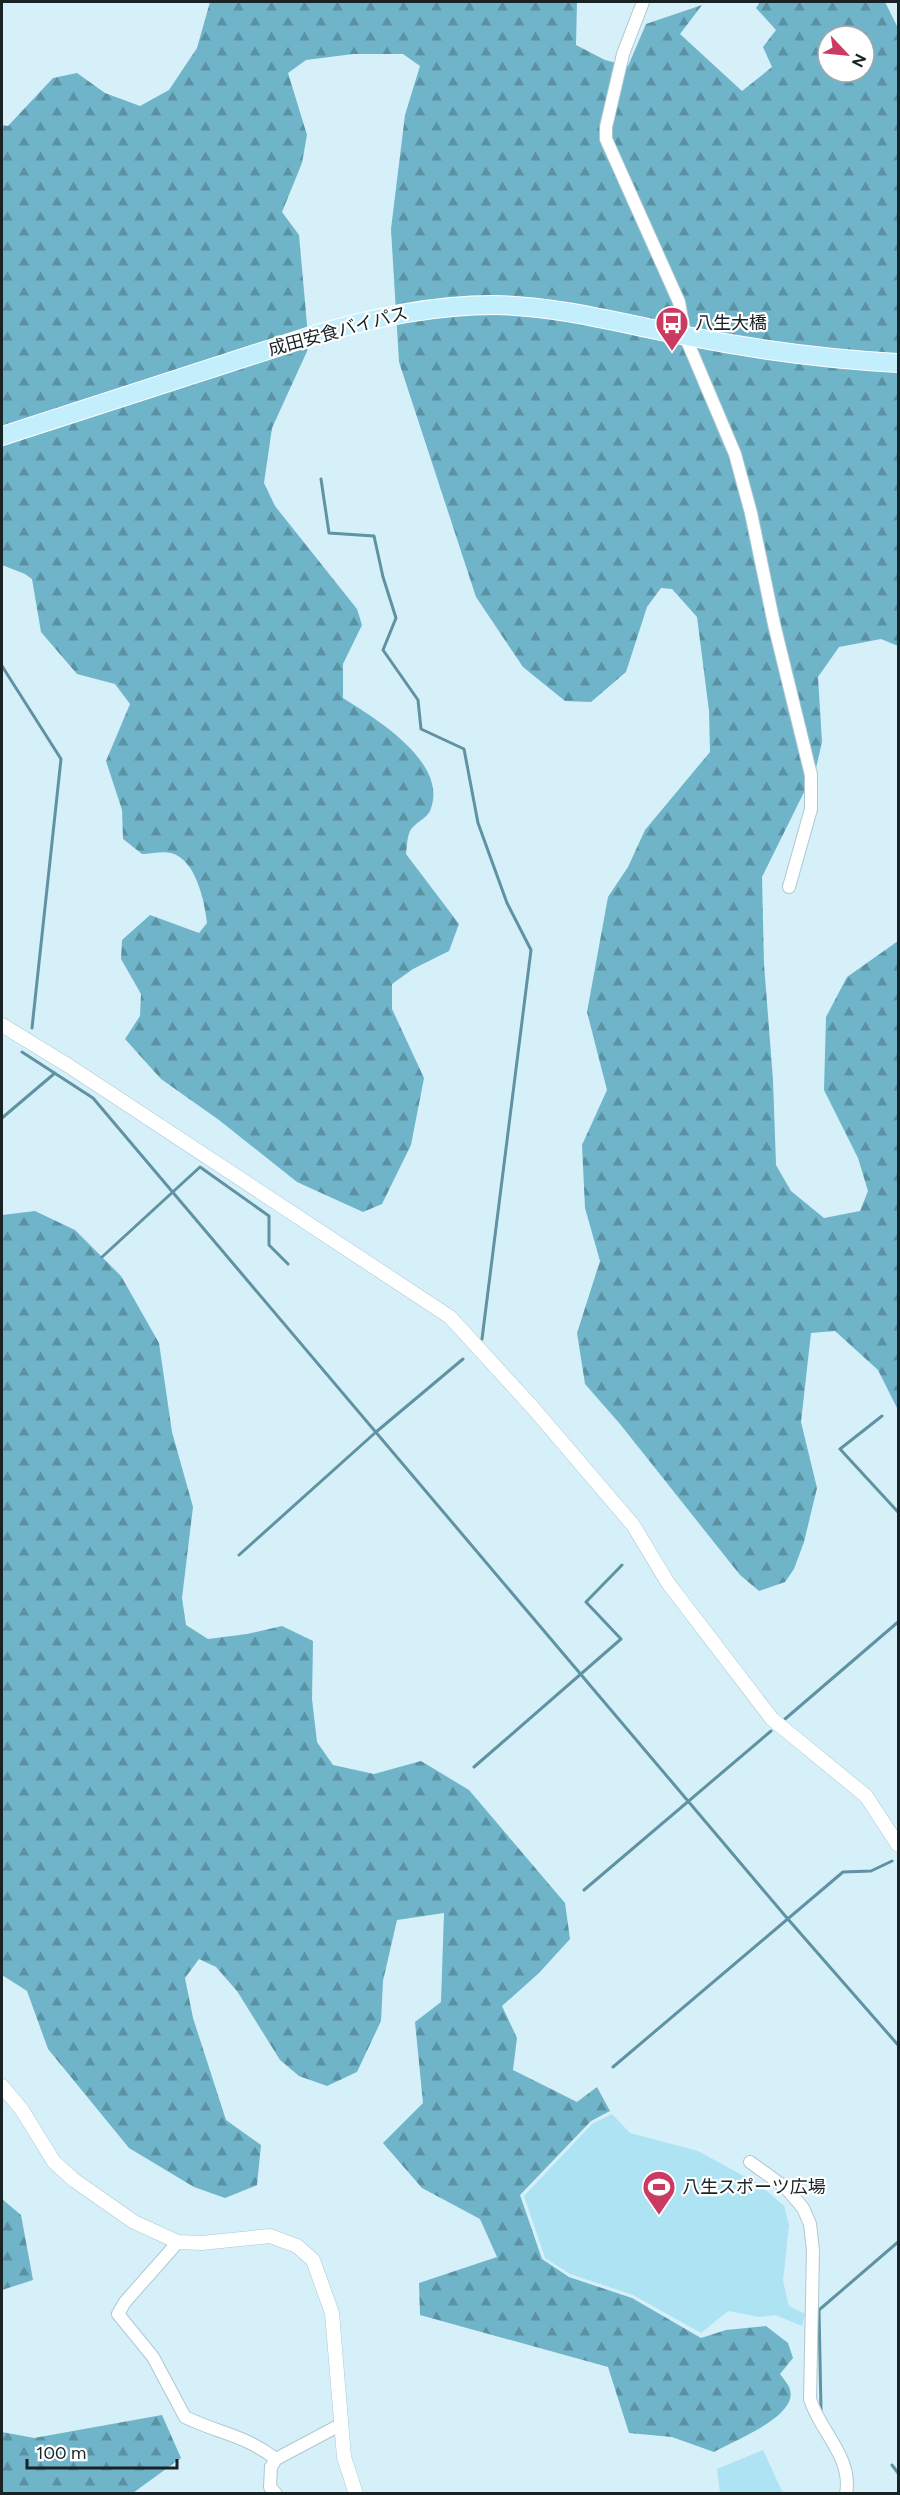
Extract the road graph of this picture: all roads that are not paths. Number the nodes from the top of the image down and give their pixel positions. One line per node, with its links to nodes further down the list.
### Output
1 (643, 2): 2 (street)
2 (685, 336): 3 (main road, 成田安食バイパス); 4 (main road, 成田安食バイパス); 5 (street)
3 (898, 363)
4 (2, 436)
5 (789, 887)
6 (2, 1025): 7 (street)
7 (898, 1838)
8 (2, 2086): 10 (street)
9 (750, 2162): 15 (street)
10 (178, 2242): 11 (street); 12 (street)
11 (340, 2425): 12 (street); 14 (street)
12 (276, 2459): 13 (street)
13 (276, 2493)
14 (356, 2493)
15 (846, 2493)

